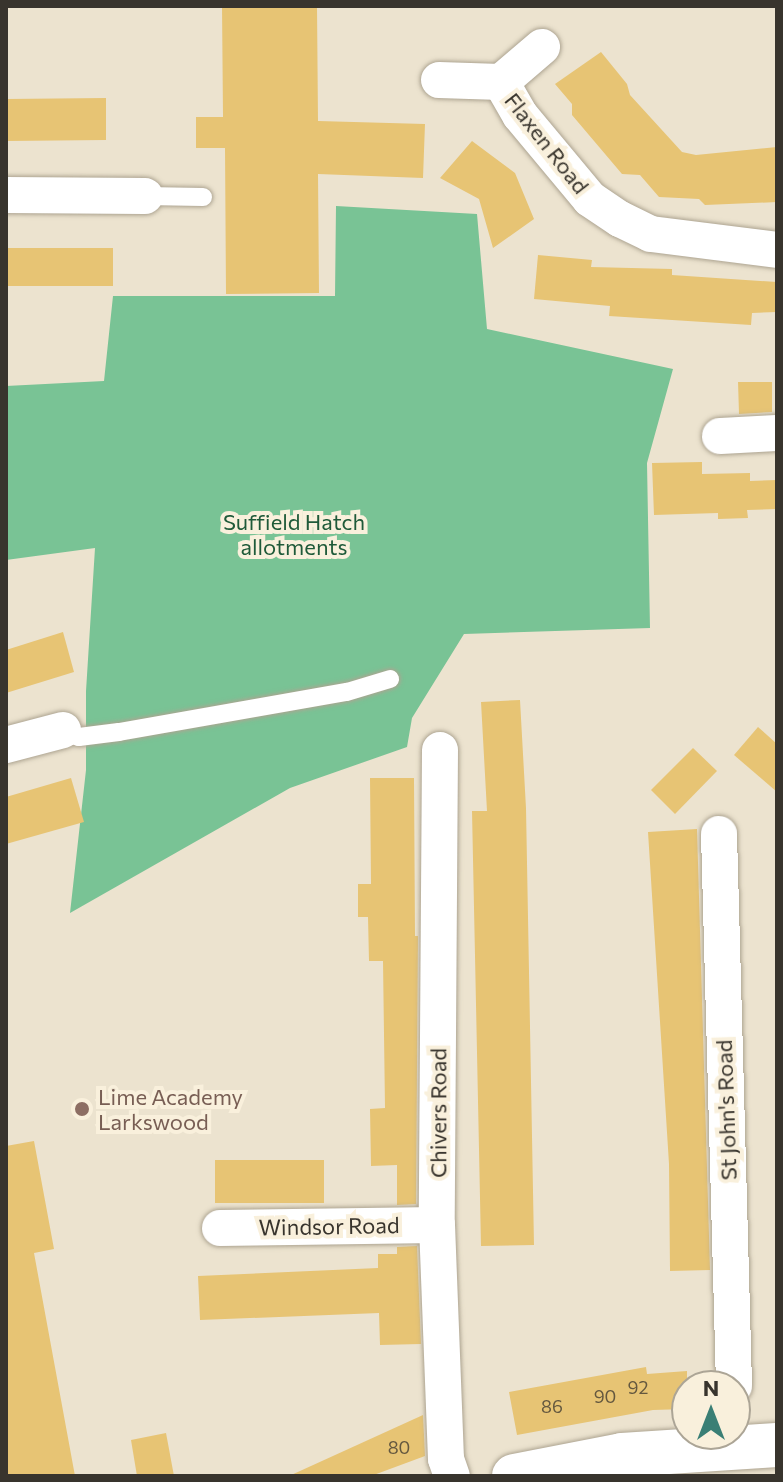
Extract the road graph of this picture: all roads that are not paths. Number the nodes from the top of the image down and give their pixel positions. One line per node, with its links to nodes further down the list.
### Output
1 (542, 47): 3 (street, Flaxen Road)
2 (439, 80): 3 (street, Flaxen Road)
3 (501, 82): 7 (street, Flaxen Road)
4 (6, 195): 5 (street)
5 (145, 196): 6 (lane)
6 (203, 197)
7 (777, 250)
8 (777, 433): 9 (street)
9 (720, 436)
10 (390, 679): 11 (lane)
11 (63, 730): 12 (street)
12 (6, 745)
13 (440, 750): 15 (street, Chivers Road)
14 (719, 834): 17 (street, St John's Road)
15 (437, 1225): 16 (street, Windsor Road); 19 (street, Chivers Road)
16 (220, 1228)
17 (734, 1370)
18 (671, 1450): 20 (main road)
19 (452, 1476)
20 (514, 1476)

